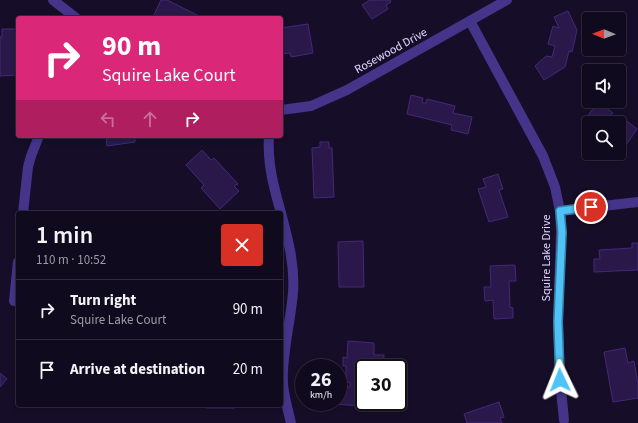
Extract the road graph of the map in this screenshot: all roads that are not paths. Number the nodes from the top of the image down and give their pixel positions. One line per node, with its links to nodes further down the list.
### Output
1 (53, 0): 3 (street)
2 (507, 0): 4 (street, Rosewood Drive)
3 (73, 16)
4 (470, 21): 5 (street, Rosewood Drive); 11 (street, Squire Lake Drive)
5 (283, 110)
6 (38, 138): 9 (street)
7 (269, 138): 10 (street)
8 (638, 202): 11 (street)
9 (23, 211)
10 (280, 211)
11 (560, 211): 17 (street, Squire Lake Drive)
12 (283, 221): 15 (street)
13 (16, 282): 14 (street)
14 (14, 301)
15 (283, 382)
16 (283, 382): 18 (street)
17 (564, 420)
18 (291, 423)

